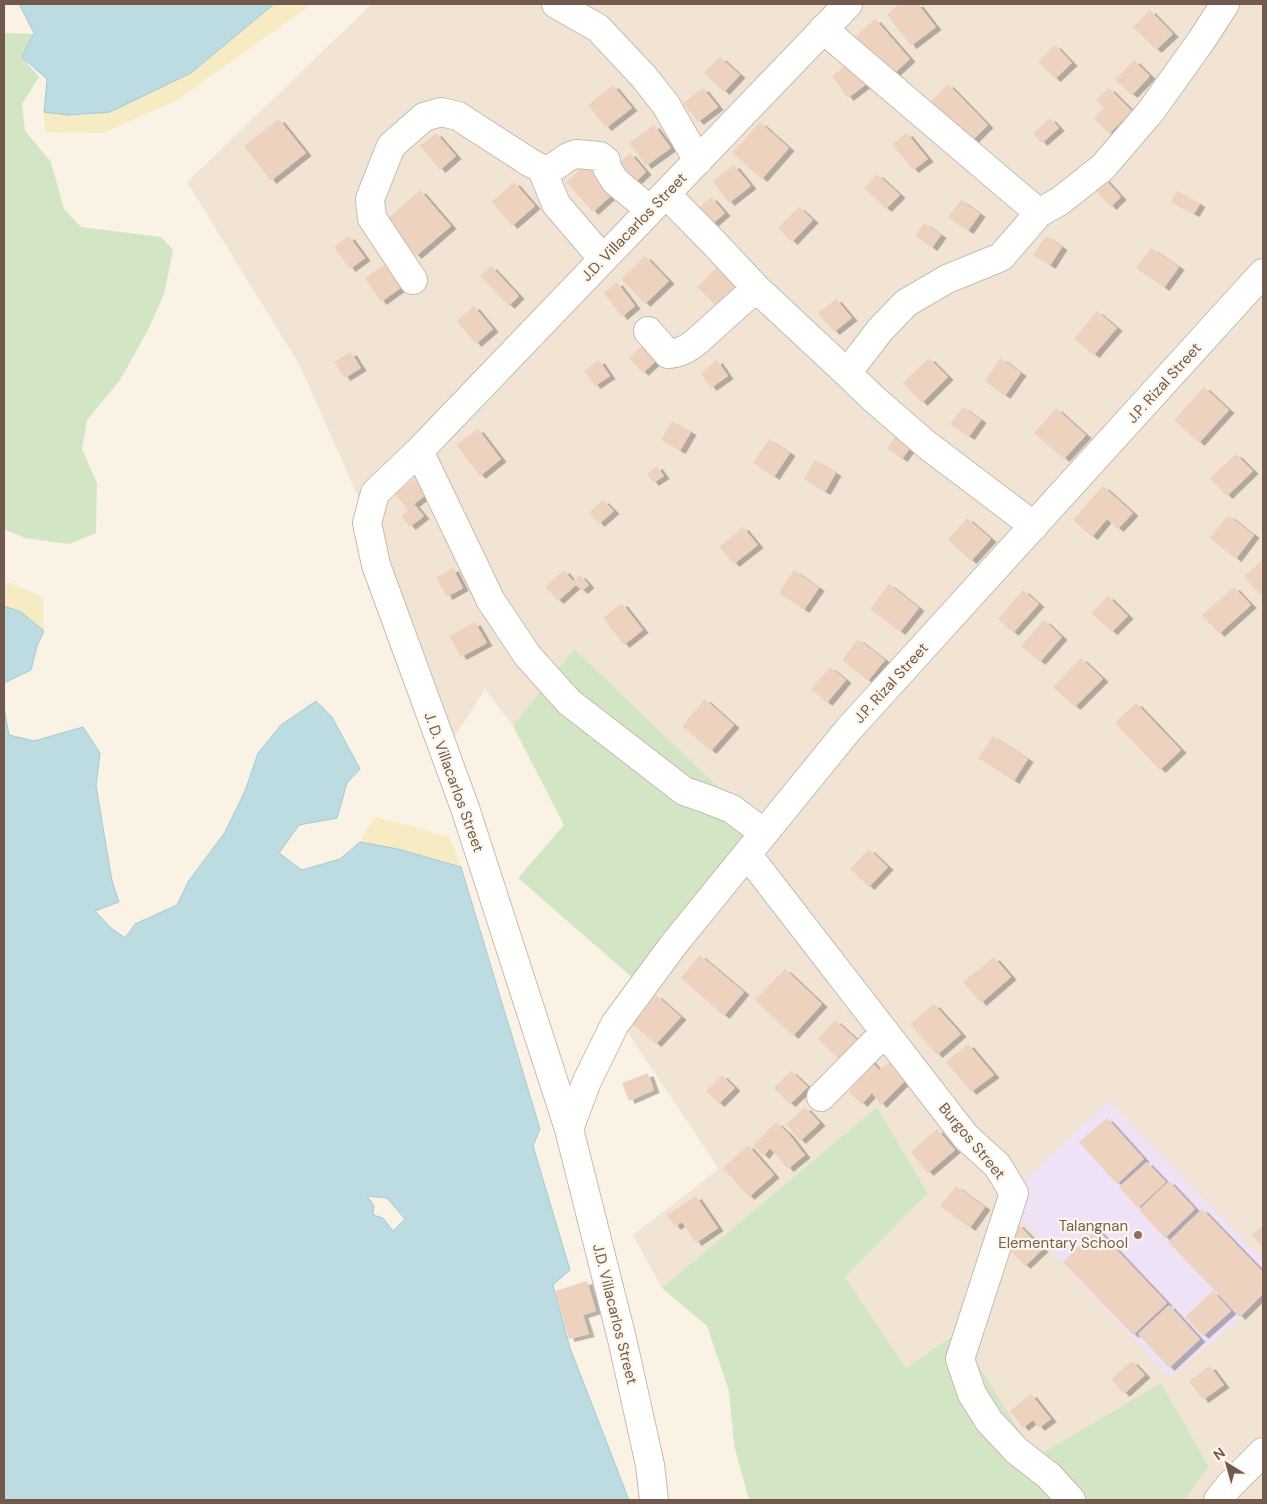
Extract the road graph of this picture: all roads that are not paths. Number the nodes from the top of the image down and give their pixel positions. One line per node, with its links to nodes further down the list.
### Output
1 (556, 4): 5 (street)
2 (848, 4): 4 (street, J.D. Villacarlos Street)
3 (1225, 4): 8 (street)
4 (823, 29): 5 (street, J.D. Villacarlos Street); 8 (street)
5 (698, 161): 7 (street, J.D. Villacarlos Street)
6 (542, 169): 7 (street); 9 (street); 11 (street)
7 (658, 202): 9 (street, J.D. Villacarlos Street); 12 (street)
8 (1039, 213): 14 (street)
9 (603, 259): 15 (street, J.D. Villacarlos Street)
10 (1263, 273): 16 (street, J.P. Rizal Street)
11 (412, 280)
12 (756, 288): 13 (street); 14 (street)
13 (648, 331)
14 (847, 372): 16 (street)
15 (420, 451): 17 (street); 21 (street, J. D. Villacarlos Street)
16 (1034, 526): 17 (street, J.P. Rizal Street)
17 (764, 833): 18 (street, J.P. Rizal Street)
18 (747, 854): 19 (street, Burgos Street); 21 (street, J.P. Rizal Street)
19 (885, 1032): 20 (street); 24 (street, Burgos Street)
20 (820, 1097)
21 (569, 1129): 23 (street, J.D. Villacarlos Street)
22 (1263, 1452): 25 (street)
23 (654, 1500)
24 (1072, 1500)
25 (1218, 1500)

